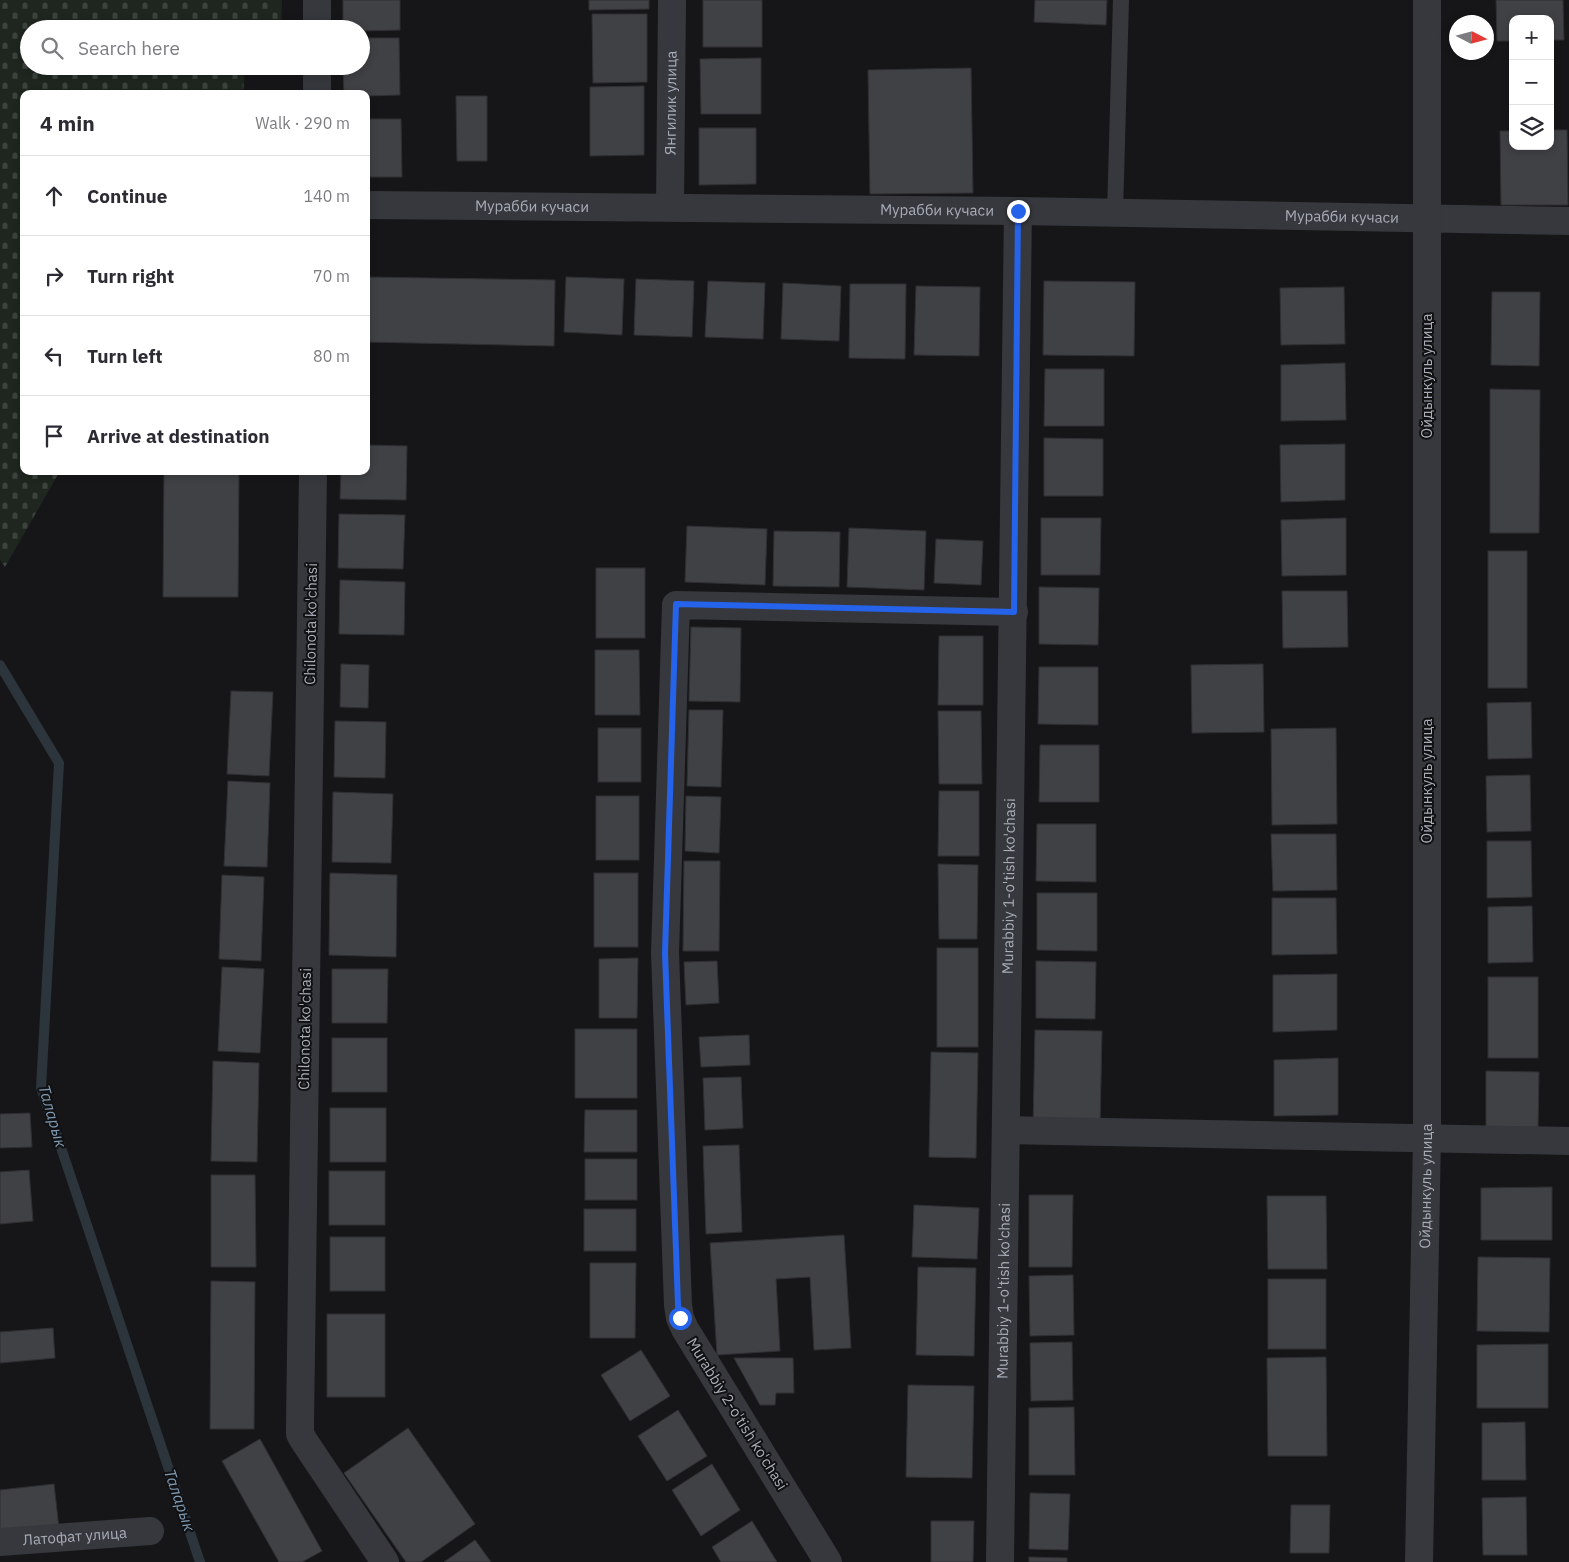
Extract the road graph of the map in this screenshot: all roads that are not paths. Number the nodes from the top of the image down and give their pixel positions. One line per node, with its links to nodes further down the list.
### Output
1 (317, 0): 5 (street)
2 (672, 0): 9 (street, Янгилик улица)
3 (1121, 0): 11 (lane)
4 (1428, 0): 12 (street, Ойдынкуль улица)
5 (317, 20)
6 (317, 75): 7 (street)
7 (317, 90)
8 (370, 205): 9 (street, Мурабби кучаси)
9 (670, 207): 10 (street, Мурабби кучаси)
10 (1018, 211): 11 (street, Мурабби кучаси); 15 (street, Murabbiy 1-o'tish ko'chasi)
11 (1115, 213): 12 (street, Мурабби кучаси)
12 (1427, 219): 13 (street, Мурабби кучаси); 17 (street, Ойдынкуль улица)
13 (1569, 221)
14 (313, 475): 21 (street, Chilonota ko'chasi)
15 (1014, 612): 16 (street, Murabbiy 1-o'tish ko'chasi); 22 (street, Murabbiy 2-o'tish ko'chasi)
16 (1006, 1130): 17 (street); 23 (street, Murabbiy 1-o'tish ko'chasi)
17 (1427, 1137): 18 (street); 24 (street, Ойдынкуль улица)
18 (1569, 1141)
19 (150, 1531): 20 (street, Латофат улица)
20 (0, 1542)
21 (385, 1562)
22 (828, 1562)
23 (1000, 1562)
24 (1419, 1562)

